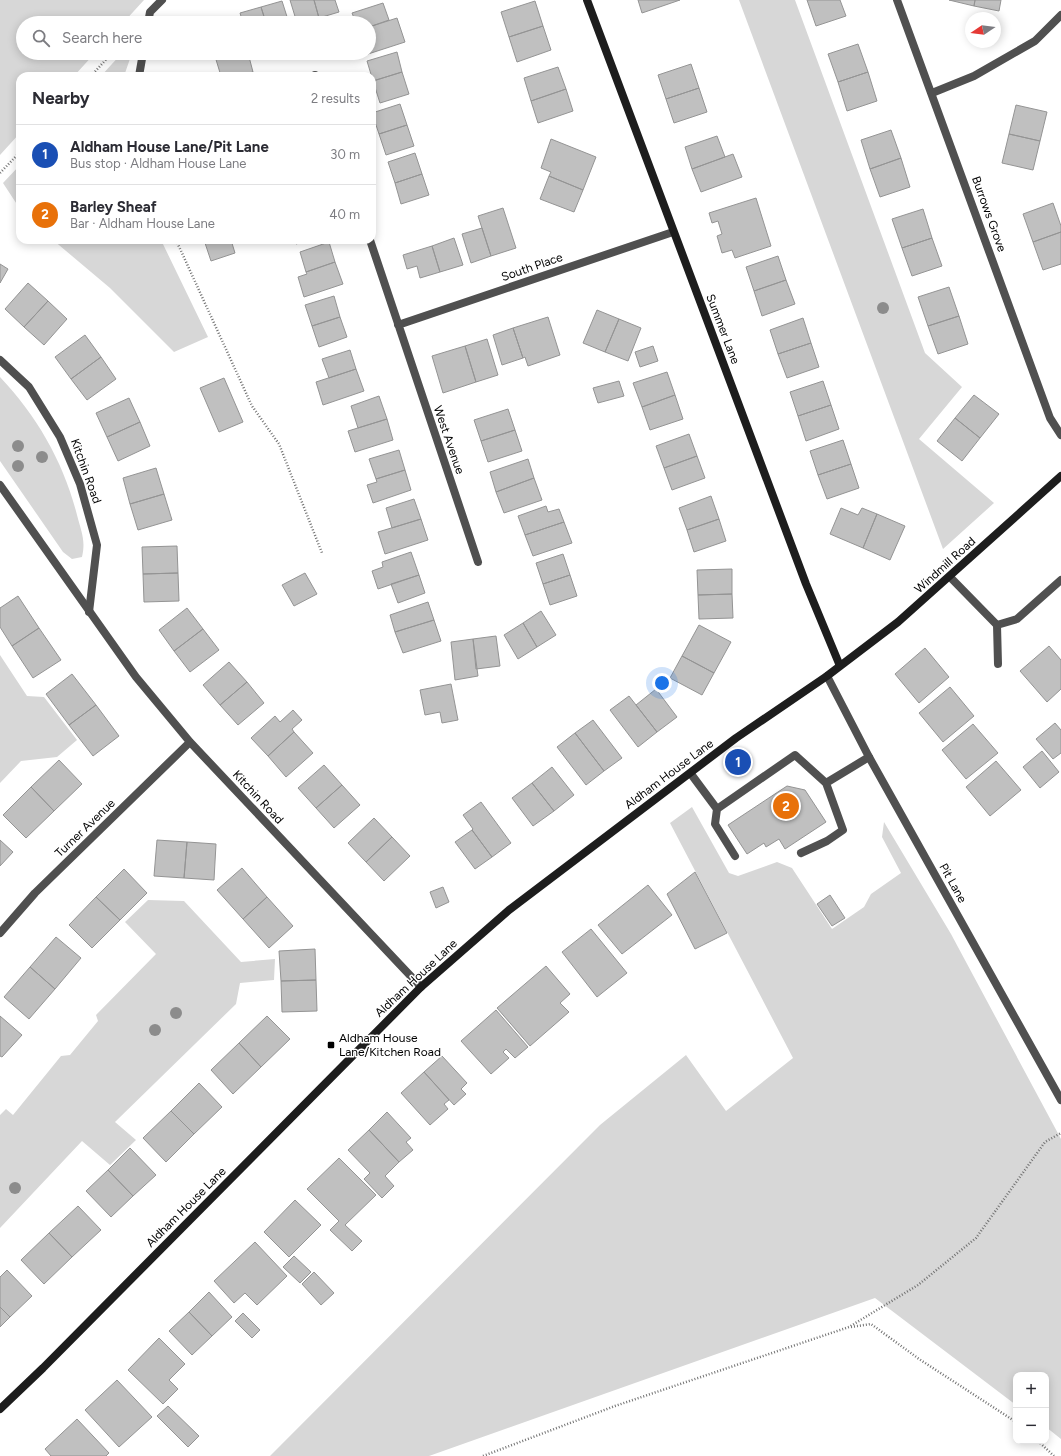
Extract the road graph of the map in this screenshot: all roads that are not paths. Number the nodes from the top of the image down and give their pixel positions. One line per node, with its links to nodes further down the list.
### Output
1 (162, 0): 5 (street)
2 (587, 0): 9 (street, Summer Lane)
3 (897, 0): 8 (street, Burrows Grove)
4 (1061, 15): 8 (street)
5 (149, 16)
6 (142, 60): 7 (street)
7 (140, 72)
8 (932, 94): 13 (street, Burrows Grove)
9 (674, 232): 11 (street, South Place); 22 (street, Summer Lane)
10 (371, 244): 11 (street, West Avenue)
11 (398, 325): 16 (street, West Avenue)
12 (0, 360): 19 (street, Kitchin Road)
13 (1061, 435)
14 (1061, 476): 17 (street, Windmill Road)
15 (0, 485): 19 (street, Kitchin Road)
16 (478, 562)
17 (950, 577): 20 (street); 22 (street, Windmill Road)
18 (1061, 580): 20 (street)
19 (89, 612): 24 (street, Kitchin Road)
20 (997, 626): 21 (street)
21 (998, 664)
22 (840, 666): 23 (street, Aldham House Lane)
23 (827, 676): 25 (street, Pit Lane); 26 (street, Aldham House Lane)
24 (190, 742): 31 (street, Turner Avenue); 32 (street, Kitchin Road)
25 (869, 757): 27 (street); 33 (street, Pit Lane)
26 (691, 774): 28 (street); 32 (street, Aldham House Lane)
27 (826, 783): 28 (street); 29 (street)
28 (717, 809): 30 (street)
29 (801, 853)
30 (735, 856)
31 (0, 933)
32 (421, 987): 34 (street, Aldham House Lane)
33 (1061, 1100)
34 (0, 1409)

